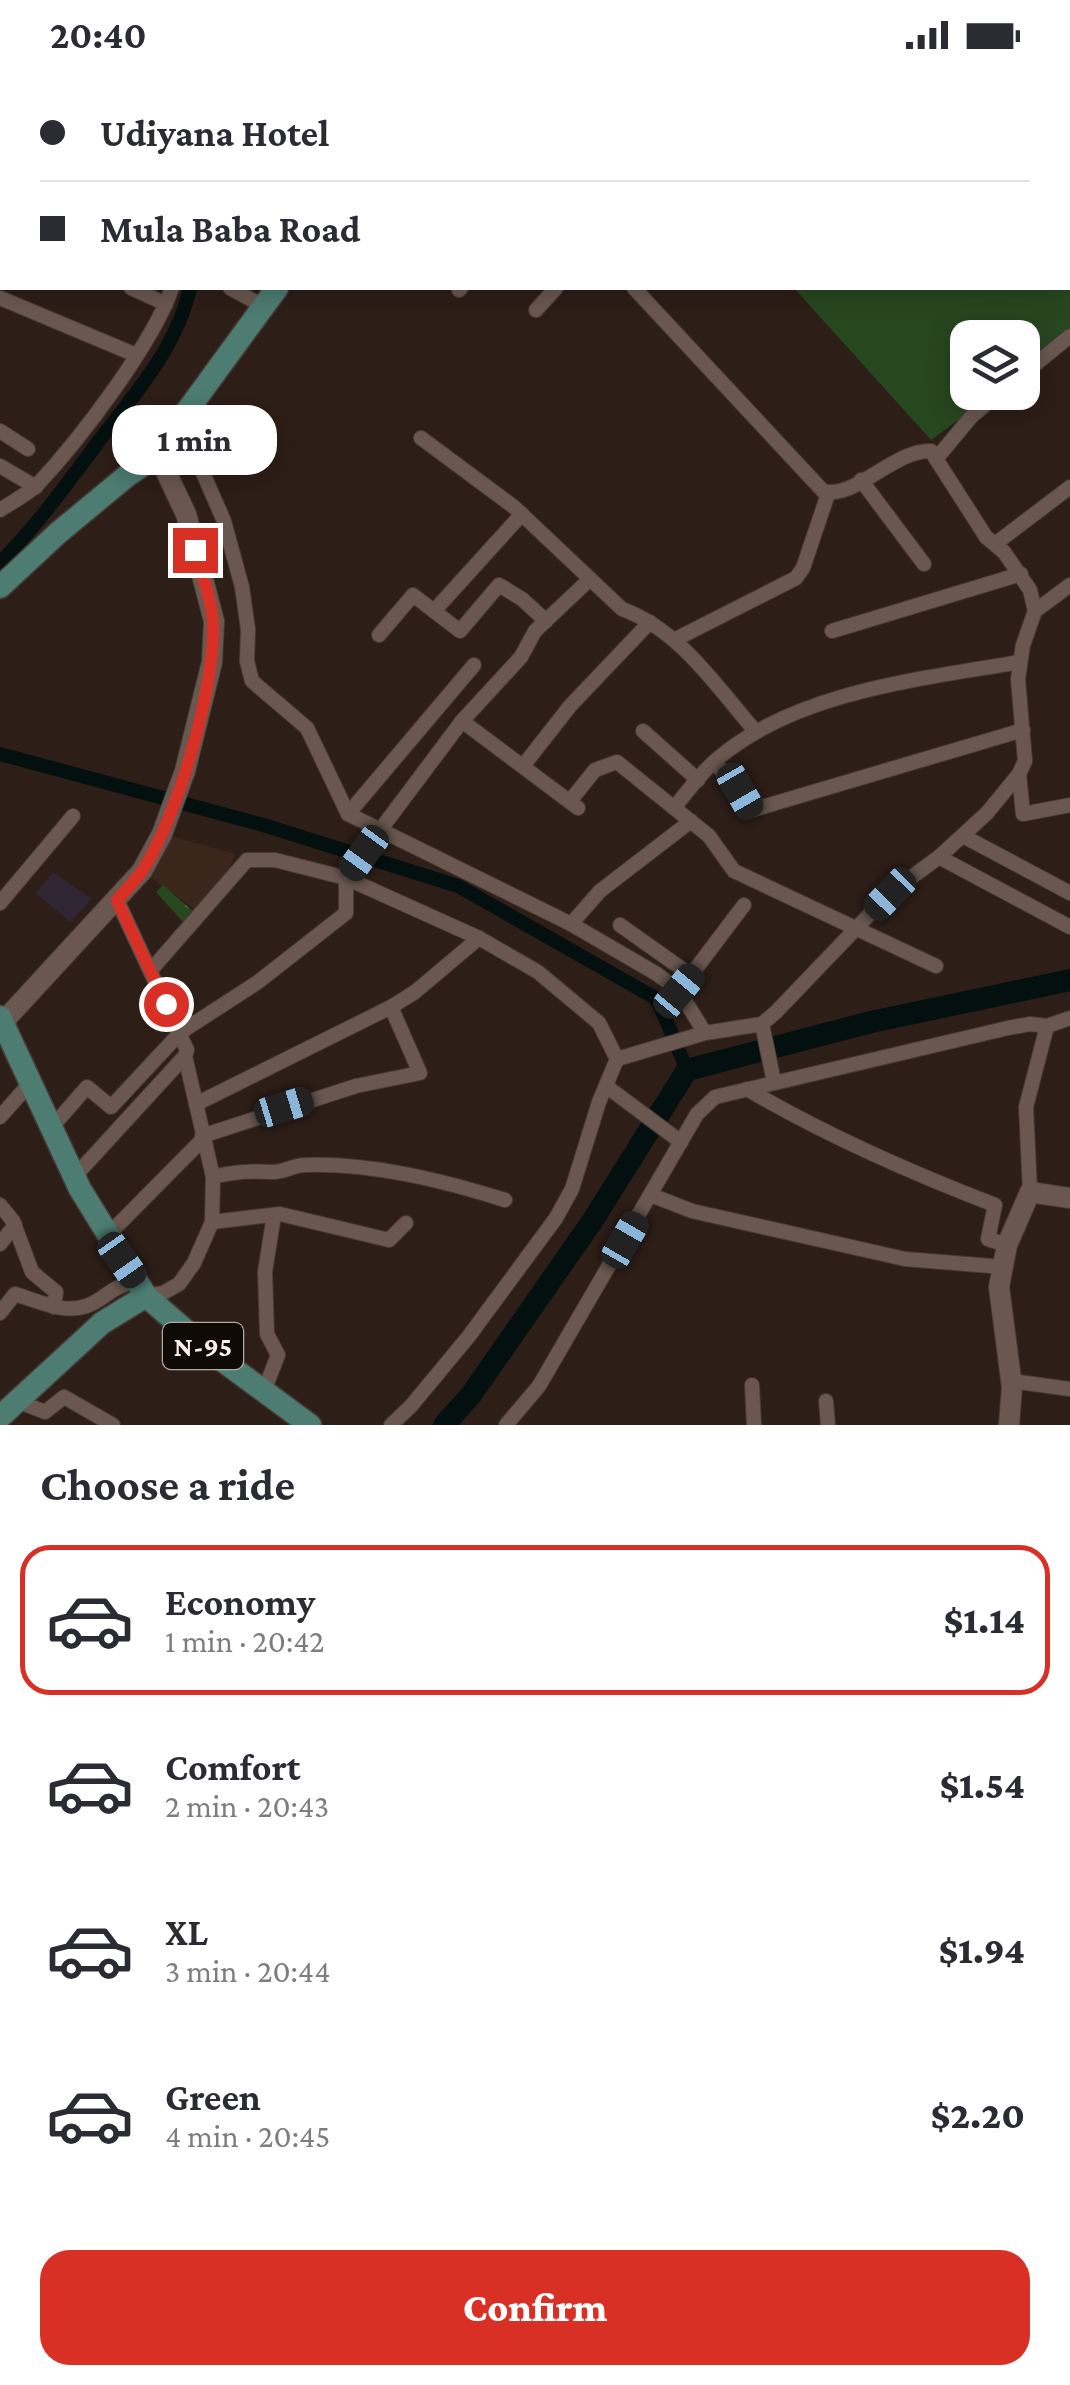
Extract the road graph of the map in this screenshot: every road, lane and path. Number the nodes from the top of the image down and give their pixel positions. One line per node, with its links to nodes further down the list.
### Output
1 (135, 290): 8 (street)
2 (171, 290): 8 (street)
3 (239, 290): 6 (street)
4 (554, 290): 9 (street)
5 (636, 290): 24 (street)
6 (270, 297): 14 (main road)
7 (0, 298): 11 (street)
8 (166, 304): 11 (street)
9 (536, 310)
10 (1070, 336): 12 (street)
11 (136, 355): 22 (street)
12 (1040, 360)
13 (978, 410): 19 (street)
14 (173, 428): 18 (main road); 52 (street)
15 (0, 431): 17 (street)
16 (422, 438): 26 (street)
17 (28, 449)
18 (158, 455): 32 (main road); 60 (main road)
19 (936, 460): 21 (street); 27 (street)
20 (0, 466): 22 (street)
21 (861, 480): 24 (street); 28 (street)
22 (36, 487): 25 (street)
23 (1070, 487): 27 (street)
24 (828, 494): 39 (street)
25 (0, 510)
26 (522, 514): 30 (street); 34 (street)
27 (995, 544): 29 (street)
28 (924, 564)
29 (1020, 574): 33 (street); 37 (street)
30 (590, 579): 35 (street); 36 (street)
31 (1070, 585): 33 (street)
32 (0, 587)
33 (1035, 610): 40 (street)
34 (434, 611): 35 (street); 38 (street)
35 (546, 621): 42 (street)
36 (650, 622): 39 (street); 47 (street)
37 (832, 631)
38 (379, 635)
39 (676, 639): 45 (street)
40 (1020, 662): 43 (street); 45 (street)
41 (474, 665): 52 (street)
42 (462, 721): 47 (street); 55 (street)
43 (1023, 730): 46 (street); 48 (street)
44 (643, 731): 49 (street)
45 (756, 732): 46 (street)
46 (714, 762): 49 (street)
47 (522, 766): 51 (street)
48 (1019, 774): 50 (street); 56 (street)
49 (698, 780): 51 (street)
50 (1070, 805)
51 (674, 808): 54 (street)
52 (348, 814): 55 (street)
53 (73, 816): 61 (street)
54 (691, 821): 63 (street); 66 (street)
55 (381, 829): 58 (street); 63 (street)
56 (963, 836): 57 (street); 59 (street)
57 (939, 857): 65 (street); 66 (street)
58 (346, 878): 67 (street); 69 (street); 77 (street)
59 (1070, 893)
60 (117, 900): 69 (street); 74 (main road)
61 (0, 903)
62 (744, 905): 70 (street)
63 (571, 924): 71 (street)
64 (620, 926): 70 (street)
65 (1070, 926)
66 (858, 928): 68 (street); 75 (street)
67 (479, 938): 72 (street); 80 (street)
68 (936, 966)
69 (151, 970): 77 (street)
70 (692, 976): 71 (street)
71 (679, 991): 78 (street)
72 (391, 1007): 85 (street); 88 (street)
73 (1070, 1018): 76 (street)
74 (1, 1019): 81 (main road)
75 (762, 1024): 78 (street); 82 (street)
76 (1047, 1026): 82 (street); 92 (street)
77 (181, 1032): 79 (street); 87 (street)
78 (705, 1033): 80 (street)
79 (185, 1056): 85 (street); 90 (street)
80 (617, 1059): 83 (street)
81 (31, 1082): 86 (street); 87 (main road)
82 (774, 1082): 84 (street)
83 (609, 1088): 89 (street); 116 (street)
84 (747, 1089): 89 (street); 103 (street)
85 (196, 1104): 88 (street)
86 (0, 1117)
87 (52, 1127): 90 (main road)
88 (202, 1138): 91 (street); 101 (street)
89 (679, 1139): 93 (street)
90 (74, 1176): 101 (main road)
91 (213, 1177): 95 (street); 98 (street)
92 (1030, 1192): 94 (main road); 103 (main road)
93 (651, 1196): 104 (street); 117 (street)
94 (1070, 1198)
95 (504, 1200)
96 (0, 1204): 100 (street)
97 (274, 1215): 98 (street); 99 (street); 111 (street)
98 (212, 1222): 105 (street)
99 (406, 1223)
100 (15, 1225): 102 (street); 106 (street)
101 (108, 1234): 105 (main road)
102 (0, 1244)
103 (1007, 1245): 104 (main road)
104 (1003, 1267): 108 (main road)
105 (141, 1289): 106 (street); 111 (main road, N-95); 113 (main road)
106 (54, 1307): 107 (street)
107 (0, 1312)
108 (1010, 1381): 110 (street); 120 (main road)
109 (752, 1385): 118 (street)
110 (1070, 1388)
111 (264, 1391): 115 (main road, N-95)
112 (826, 1401): 119 (street)
113 (8, 1405): 114 (street)
114 (113, 1425)
115 (310, 1425)
116 (391, 1425)
117 (506, 1425)
118 (754, 1425)
119 (828, 1425)
120 (1009, 1425)

